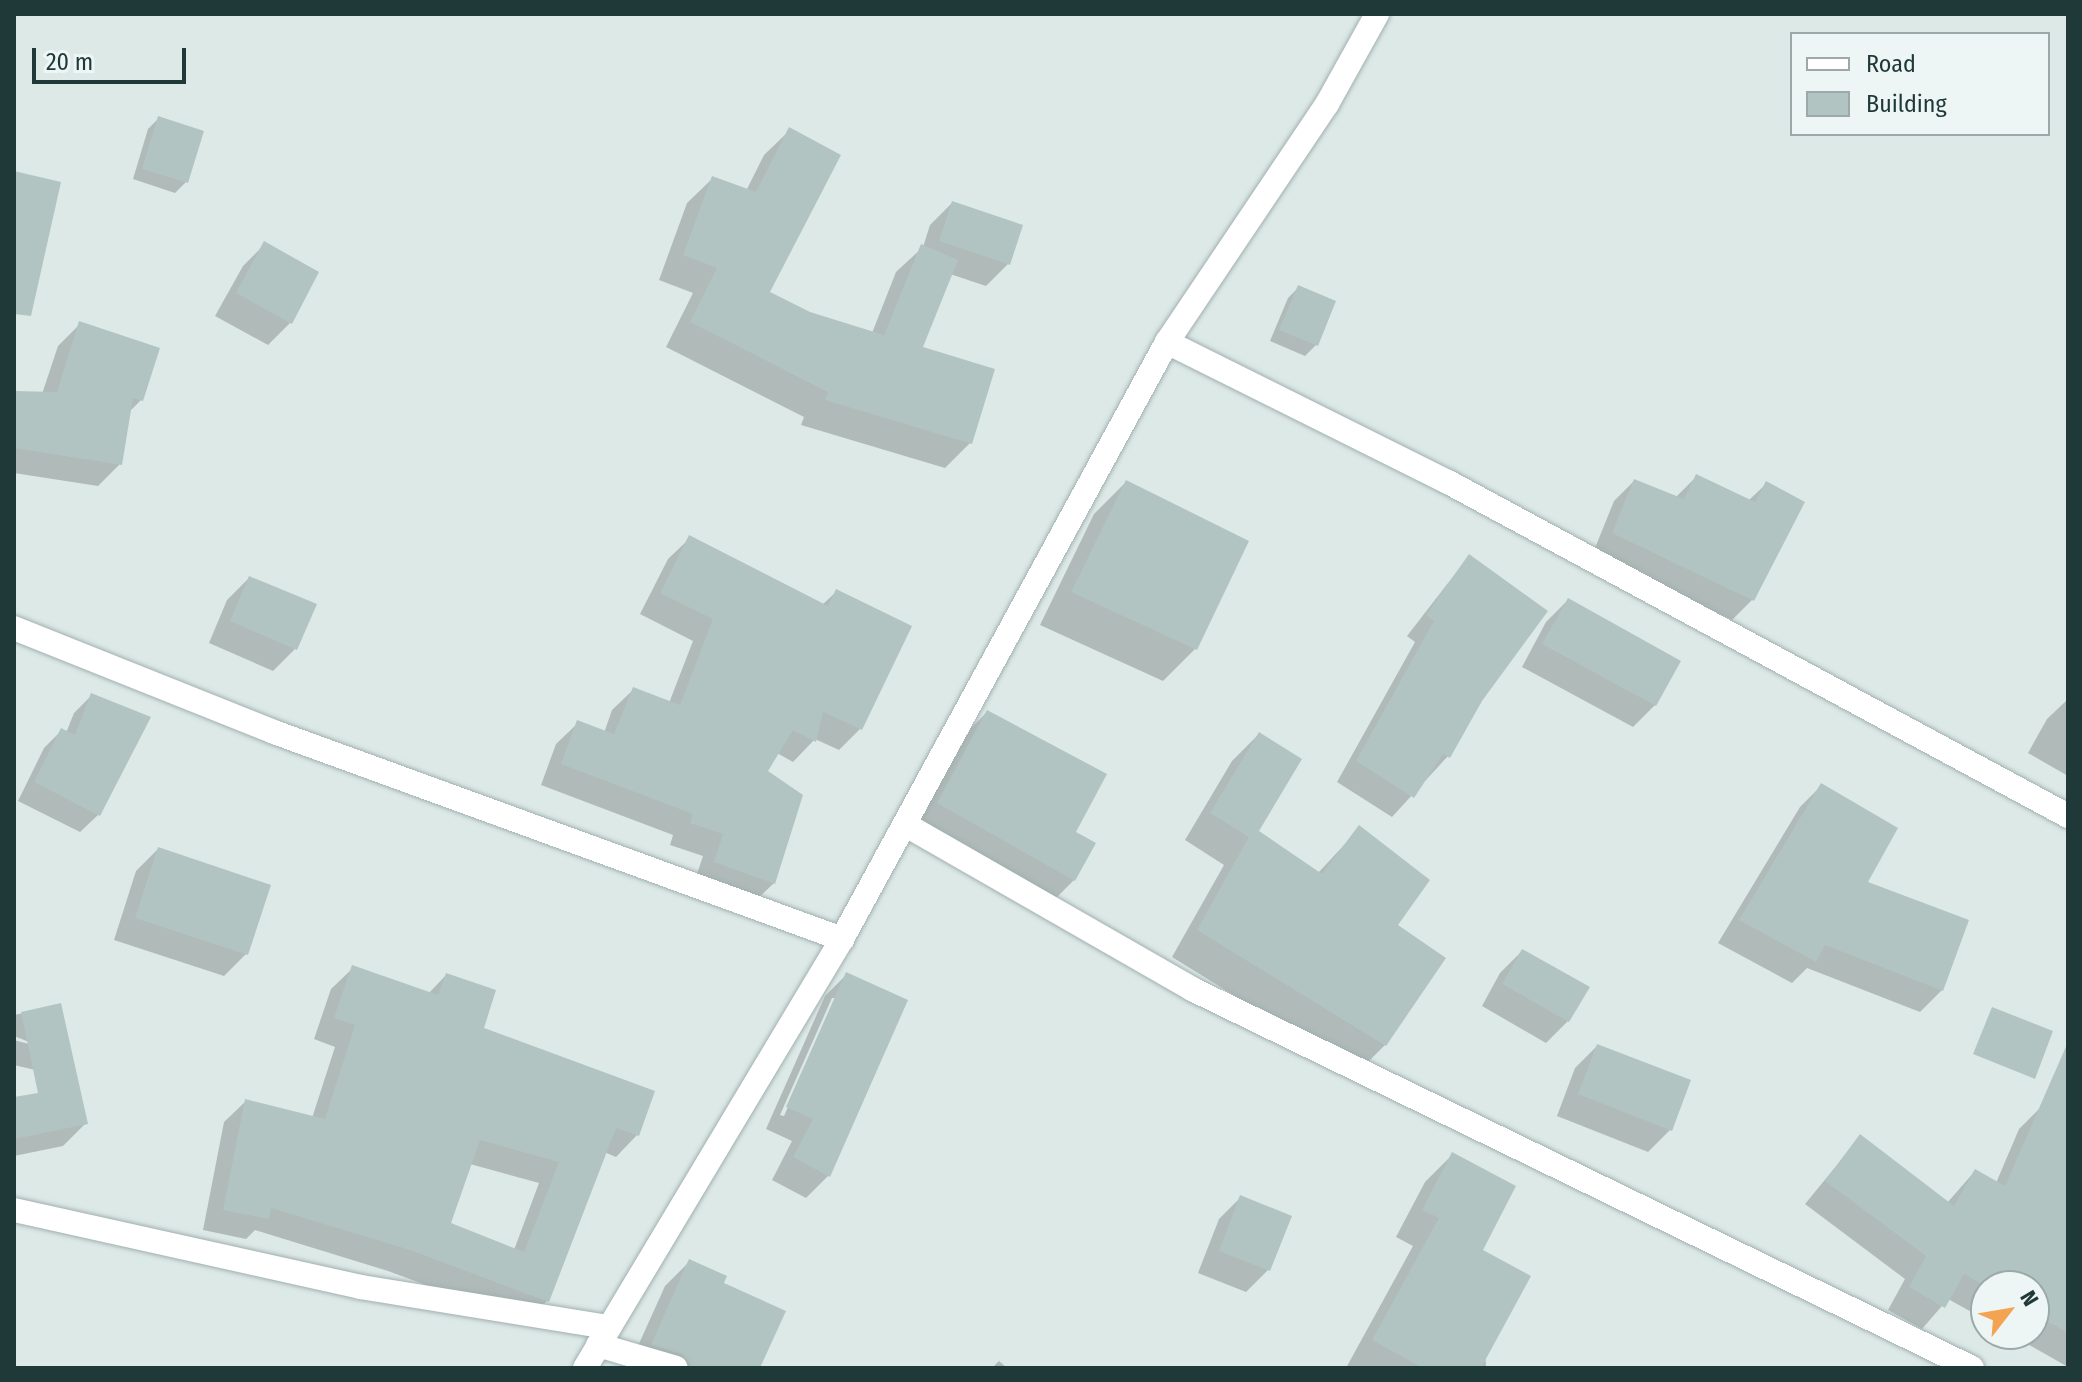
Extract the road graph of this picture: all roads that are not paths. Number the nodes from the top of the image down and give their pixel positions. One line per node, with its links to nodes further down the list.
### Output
1 (1377, 14): 2 (street)
2 (1167, 342): 4 (street); 5 (street)
3 (14, 628): 6 (street)
4 (2068, 816)
5 (906, 825): 6 (street); 11 (street)
6 (842, 939): 8 (street)
7 (14, 1210): 8 (street)
8 (604, 1336): 9 (street); 10 (street)
9 (585, 1368)
10 (676, 1368)
11 (1972, 1368)

